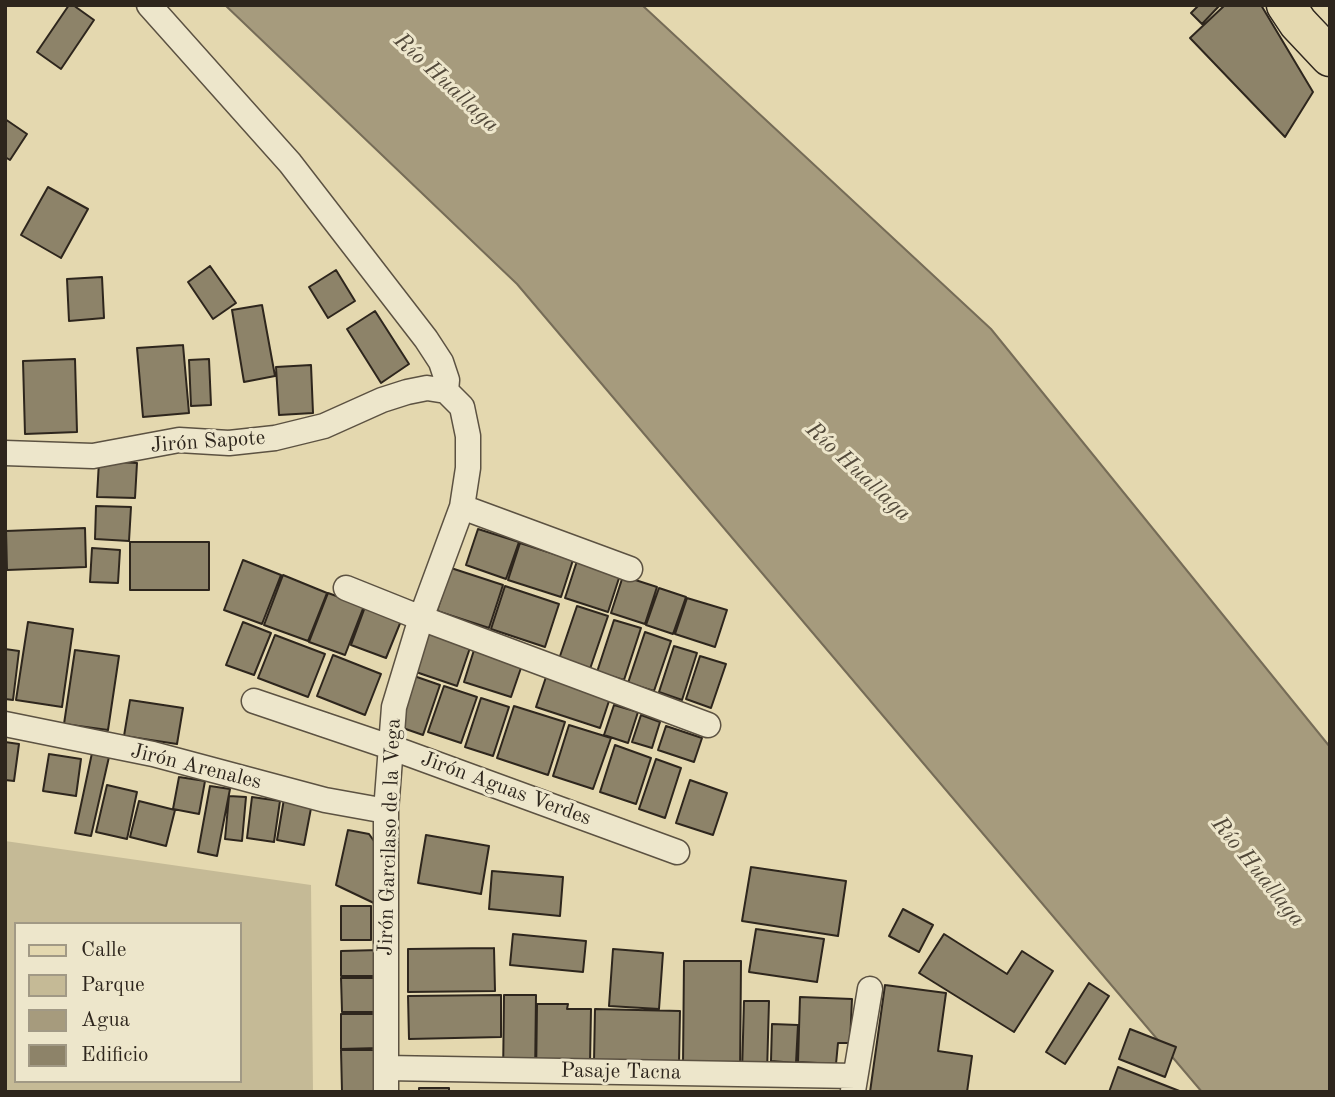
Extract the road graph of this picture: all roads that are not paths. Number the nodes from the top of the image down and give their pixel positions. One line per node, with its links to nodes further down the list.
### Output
1 (149, 5): 4 (street)
2 (1286, 5): 3 (main road)
3 (1330, 57)
4 (446, 391): 5 (street, Jirón Sapote); 6 (street, Jirón Garcilaso de la Vega)
5 (5, 453)
6 (462, 507): 7 (street); 9 (street, Jirón Garcilaso de la Vega)
7 (630, 569)
8 (346, 588): 9 (street)
9 (421, 618): 12 (street); 13 (street, Jirón Garcilaso de la Vega)
10 (254, 701): 13 (street, Jirón Aguas Verdes)
11 (5, 724): 14 (street, Jirón Arenales)
12 (708, 725)
13 (390, 747): 14 (street, Jirón Garcilaso de la Vega); 15 (street, Jirón Aguas Verdes)
14 (386, 811): 17 (street, Jirón Garcilaso de la Vega)
15 (677, 852)
16 (870, 989): 18 (street)
17 (386, 1080): 18 (street, Pasaje Tacna)
18 (854, 1084)

